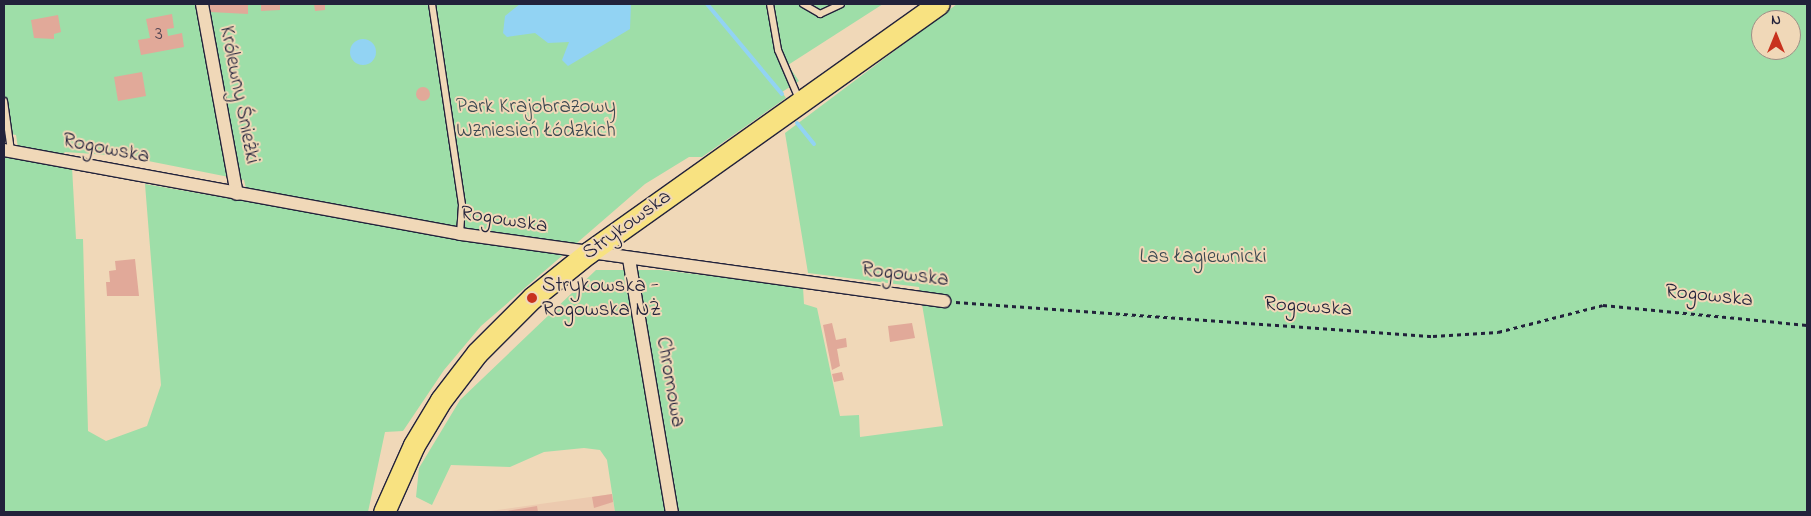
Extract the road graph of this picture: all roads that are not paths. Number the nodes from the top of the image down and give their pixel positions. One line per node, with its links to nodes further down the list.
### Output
1 (202, 4): 10 (street, Królewny Śnieżki)
2 (432, 4): 11 (lane)
3 (770, 4): 8 (lane)
4 (803, 4): 5 (lane)
5 (841, 4)
6 (939, 4): 8 (main road, Strykowska)
7 (4, 101): 9 (lane)
8 (800, 102): 12 (main road, Strykowska)
9 (7, 150): 10 (street, Rogowska)
10 (237, 194): 11 (street, Rogowska)
11 (460, 234): 12 (street, Rogowska)
12 (588, 253): 13 (street, Rogowska); 15 (main road, Strykowska)
13 (629, 258): 14 (street, Rogowska); 16 (street, Chromowa)
14 (944, 301)
15 (384, 512)
16 (672, 512)

